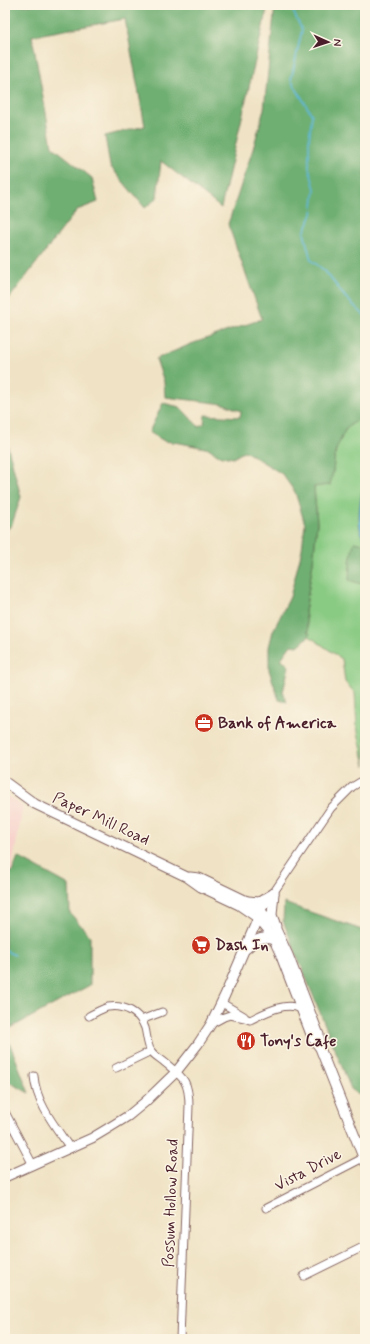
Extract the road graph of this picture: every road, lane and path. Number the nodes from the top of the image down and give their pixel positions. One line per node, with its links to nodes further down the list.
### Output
1 (365, 779): 4 (street)
2 (5, 782): 3 (main road, Paper Mill Road)
3 (187, 877): 5 (main road, Paper Mill Road); 6 (main road, Paper Mill Road)
4 (274, 893): 5 (main road); 6 (street); 7 (main road)
5 (246, 901): 6 (main road, Paper Mill Road)
6 (259, 914): 7 (main road, Paper Mill Road); 8 (main road)
7 (277, 940): 8 (main road); 9 (main road, Paper Mill Road); 15 (main road, Paper Mill Road)
8 (244, 951): 10 (main road)
9 (297, 997): 11 (street); 12 (main road, Paper Mill Road); 15 (main road)
10 (222, 1003): 16 (street); 18 (main road)
11 (281, 1007): 12 (street); 16 (street)
12 (301, 1010): 19 (main road, Paper Mill Road)
13 (162, 1012): 17 (street)
14 (89, 1016): 17 (street)
15 (312, 1017): 19 (main road, Paper Mill Road)
16 (246, 1018): 18 (street)
17 (142, 1020): 20 (street)
18 (211, 1024): 22 (main road)
19 (320, 1048): 26 (main road, Paper Mill Road)
20 (151, 1050): 21 (street); 22 (street, Possum Hollow Road)
21 (116, 1068)
22 (176, 1072): 25 (main road); 32 (street, Possum Hollow Road)
23 (34, 1076): 25 (street)
24 (5, 1112): 27 (street)
25 (70, 1148): 27 (main road)
26 (364, 1160): 29 (street, Vista Drive)
27 (33, 1165): 28 (main road)
28 (5, 1177)
29 (266, 1208)
30 (365, 1246): 31 (street)
31 (304, 1276)
32 (180, 1339)

